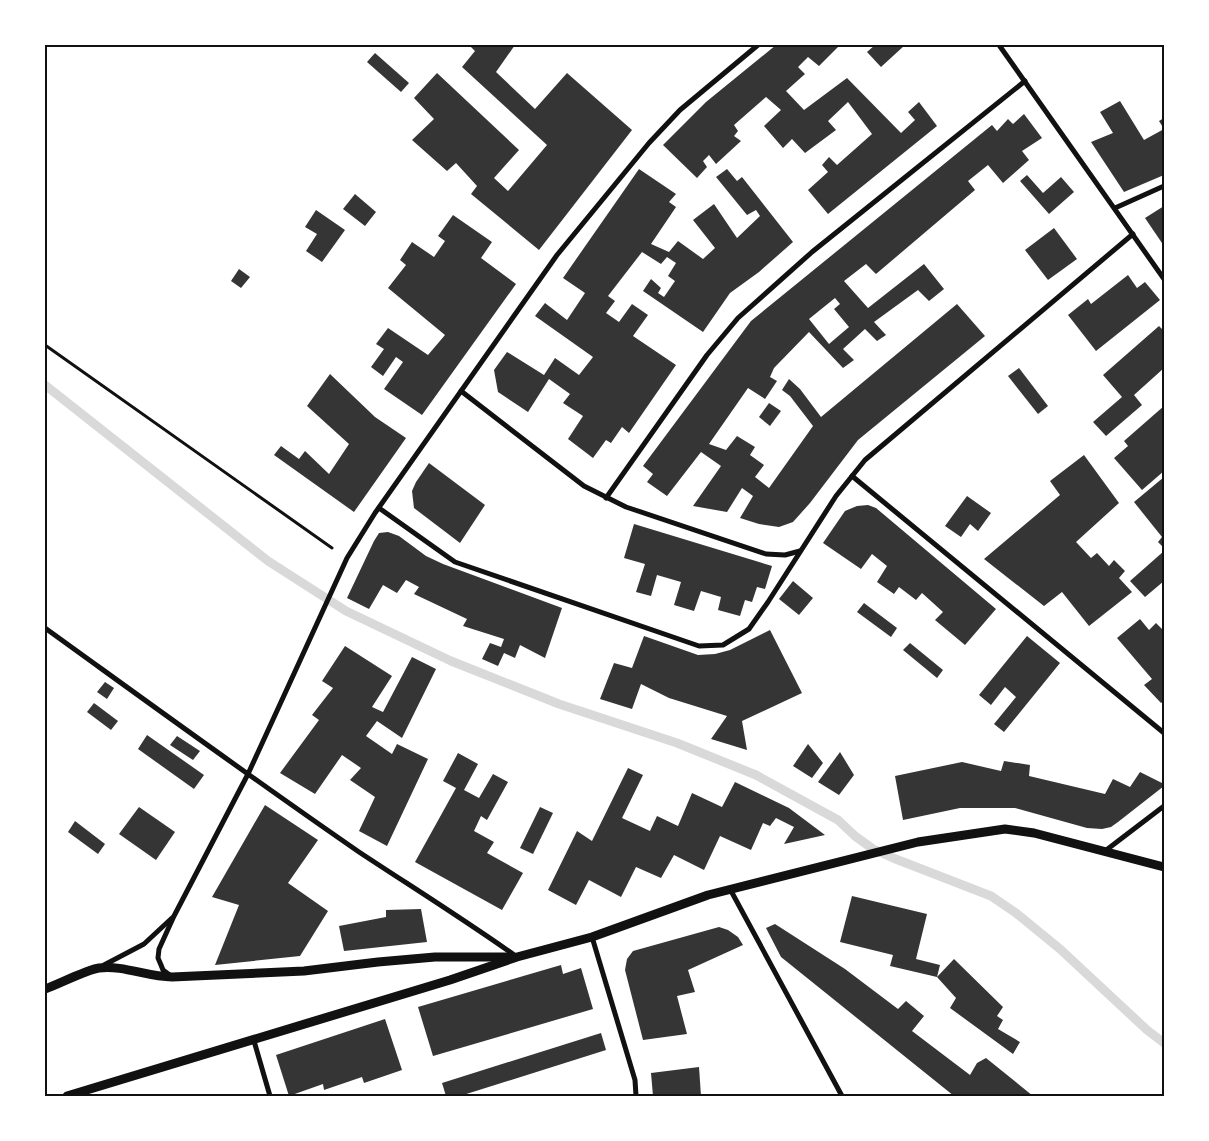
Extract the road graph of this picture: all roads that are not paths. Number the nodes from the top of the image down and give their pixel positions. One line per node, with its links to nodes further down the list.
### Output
1 (758, 45): 8 (street)
2 (999, 45): 3 (street)
3 (1025, 81): 5 (street); 10 (street)
4 (1164, 186): 5 (street)
5 (1114, 208): 6 (street)
6 (1133, 234): 7 (street); 9 (street)
7 (1164, 279)
8 (461, 392): 10 (street); 11 (street)
9 (852, 476): 12 (street); 14 (street)
10 (606, 498): 12 (street)
11 (379, 508): 12 (street); 15 (street)
12 (801, 551)
13 (45, 628): 15 (street)
14 (1164, 733)
15 (248, 774): 20 (street); 22 (street)
16 (1164, 806): 17 (street)
17 (1104, 852): 18 (street); 19 (street)
18 (1164, 867)
19 (730, 889): 21 (street); 30 (street)
20 (174, 916): 23 (street); 24 (street)
21 (592, 937): 22 (street); 29 (street)
22 (517, 957): 24 (street); 26 (street)
23 (97, 968): 24 (street); 25 (street)
24 (172, 977)
25 (45, 989)
26 (254, 1041): 27 (street); 28 (street)
27 (67, 1096)
28 (270, 1096)
29 (636, 1096)
30 (842, 1096)

